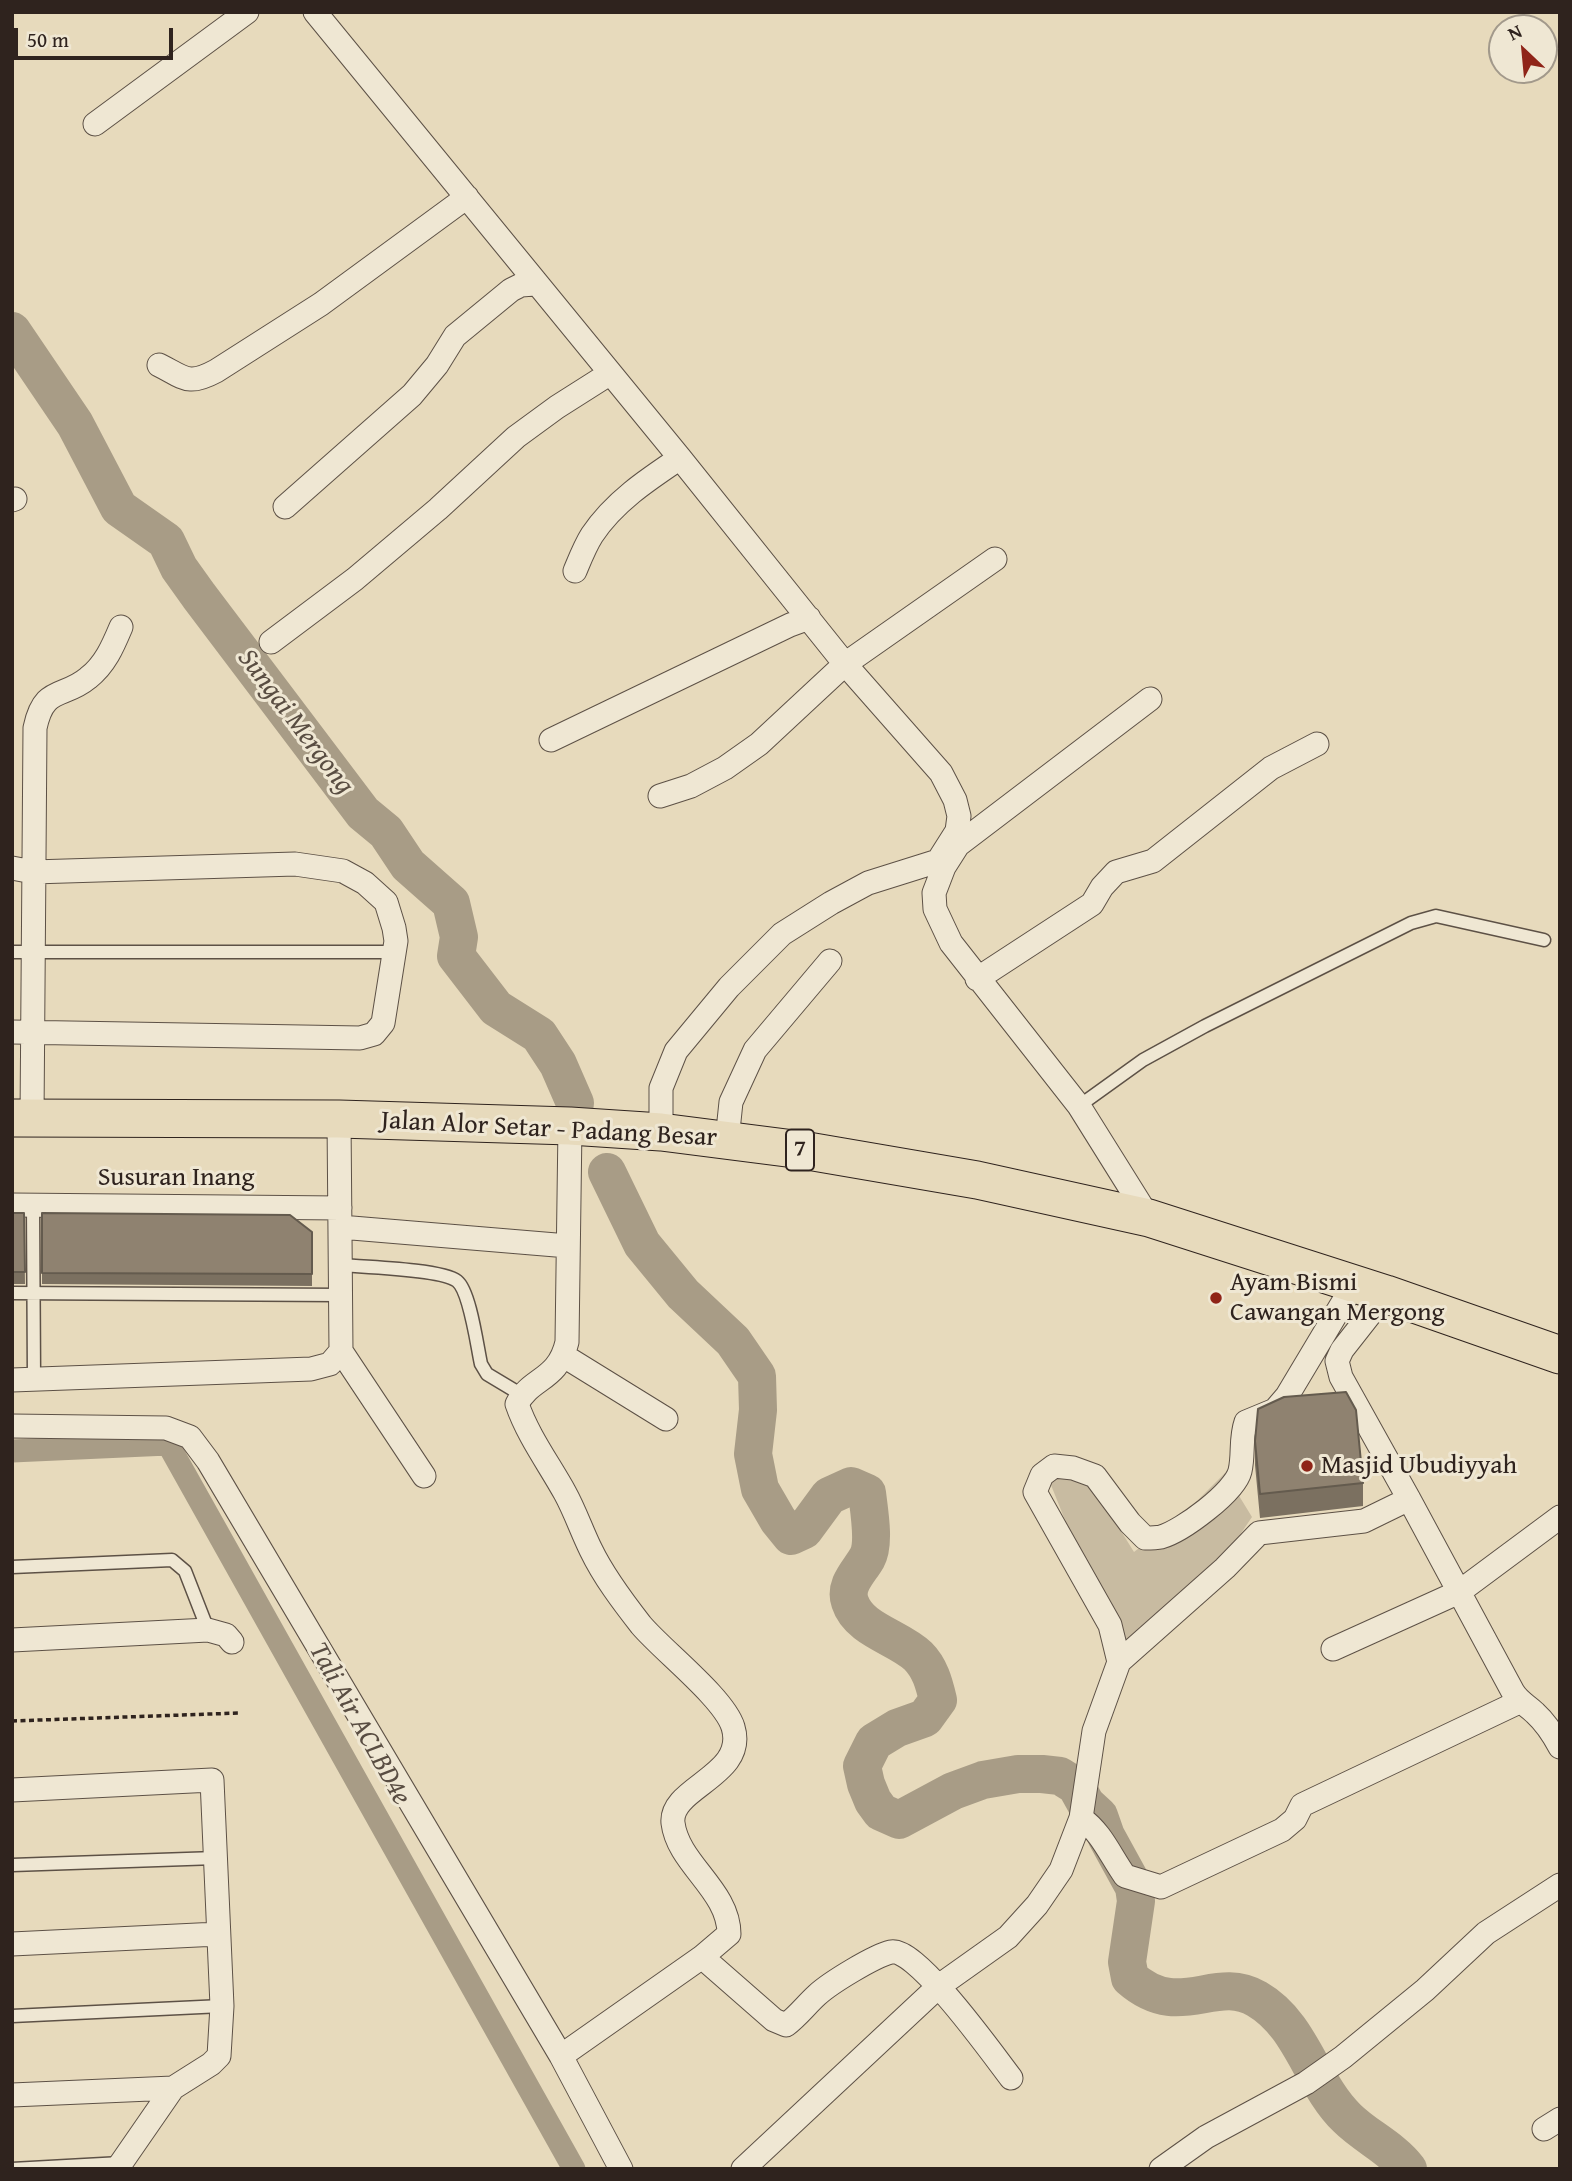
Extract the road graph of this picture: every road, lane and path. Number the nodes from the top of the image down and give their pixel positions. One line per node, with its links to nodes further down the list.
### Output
1 (247, 12): 3 (street)
2 (315, 12): 4 (street)
3 (95, 124)
4 (467, 197): 5 (street); 6 (street)
5 (535, 284): 7 (street); 9 (street)
6 (159, 365)
7 (609, 374): 8 (street); 14 (street)
8 (680, 458): 11 (street); 12 (street)
9 (285, 507)
10 (995, 559): 15 (street)
11 (575, 571)
12 (809, 618): 15 (street); 17 (street)
13 (121, 627): 21 (street)
14 (271, 642)
15 (845, 664): 19 (street); 20 (street)
16 (1150, 699): 22 (street)
17 (551, 740)
18 (1317, 744): 27 (street)
19 (660, 796)
20 (938, 861): 22 (street); 33 (street)
21 (23, 870): 24 (street); 25 (street)
22 (934, 893): 27 (street)
23 (1544, 940): 29 (lane)
24 (22, 952): 25 (lane); 28 (street)
25 (393, 952): 28 (street)
26 (830, 961): 34 (street)
27 (977, 979): 29 (street)
28 (22, 1032): 30 (street)
29 (1079, 1106): 37 (street)
30 (22, 1118): 31 (main road, Jalan Alor Setar - Padang Besar / 7)
31 (339, 1119): 32 (main road, Jalan Alor Setar - Padang Besar / 7); 36 (street)
32 (570, 1126): 33 (main road, Jalan Alor Setar - Padang Besar / 7); 38 (street)
33 (661, 1132): 34 (main road, Jalan Alor Setar - Padang Besar / 7)
34 (727, 1140): 37 (main road, Jalan Alor Setar - Padang Besar / 7)
35 (23, 1205): 36 (street, Susuran Inang); 42 (lane)
36 (340, 1218): 38 (street, Susuran Inang); 39 (street)
37 (1149, 1218): 40 (main road, Jalan Alor Setar - Padang Besar / 7)
38 (568, 1245): 46 (street)
39 (340, 1265): 43 (street); 48 (lane)
40 (1370, 1289): 45 (main road, Jalan Alor Setar - Padang Besar / 7); 52 (street); 60 (street)
41 (12, 1293): 42 (lane)
42 (34, 1293): 43 (lane); 47 (lane)
43 (340, 1295): 44 (street)
44 (341, 1351): 47 (street); 51 (street)
45 (1560, 1355)
46 (564, 1356): 48 (street); 49 (street)
47 (23, 1380)
48 (522, 1395): 72 (street)
49 (666, 1419)
50 (12, 1426): 76 (street)
51 (424, 1476)
52 (1409, 1499): 55 (street); 60 (street)
53 (1560, 1517): 55 (street)
54 (12, 1567): 56 (lane)
55 (1459, 1592): 59 (street); 61 (street)
56 (208, 1630): 57 (street); 58 (street)
57 (12, 1640)
58 (232, 1642)
59 (1333, 1649)
60 (1119, 1662): 66 (street)
61 (1519, 1702): 64 (street); 66 (street)
62 (239, 1713): 63 (path)
63 (12, 1721)
64 (1560, 1747)
65 (12, 1790): 67 (street)
66 (1082, 1814): 73 (street)
67 (216, 1858): 68 (lane); 70 (street)
68 (12, 1866)
69 (1560, 1885): 84 (street)
70 (218, 1934): 71 (street); 74 (street)
71 (12, 1944)
72 (702, 1957): 73 (street); 76 (street)
73 (939, 1986): 77 (street); 83 (street)
74 (222, 2006): 75 (lane); 78 (street)
75 (12, 2016)
76 (561, 2056): 82 (street)
77 (1011, 2078)
78 (173, 2088): 79 (street); 80 (street)
79 (12, 2095)
80 (119, 2166): 81 (lane)
81 (12, 2169)
82 (621, 2169)
83 (743, 2169)
84 (1161, 2169)

